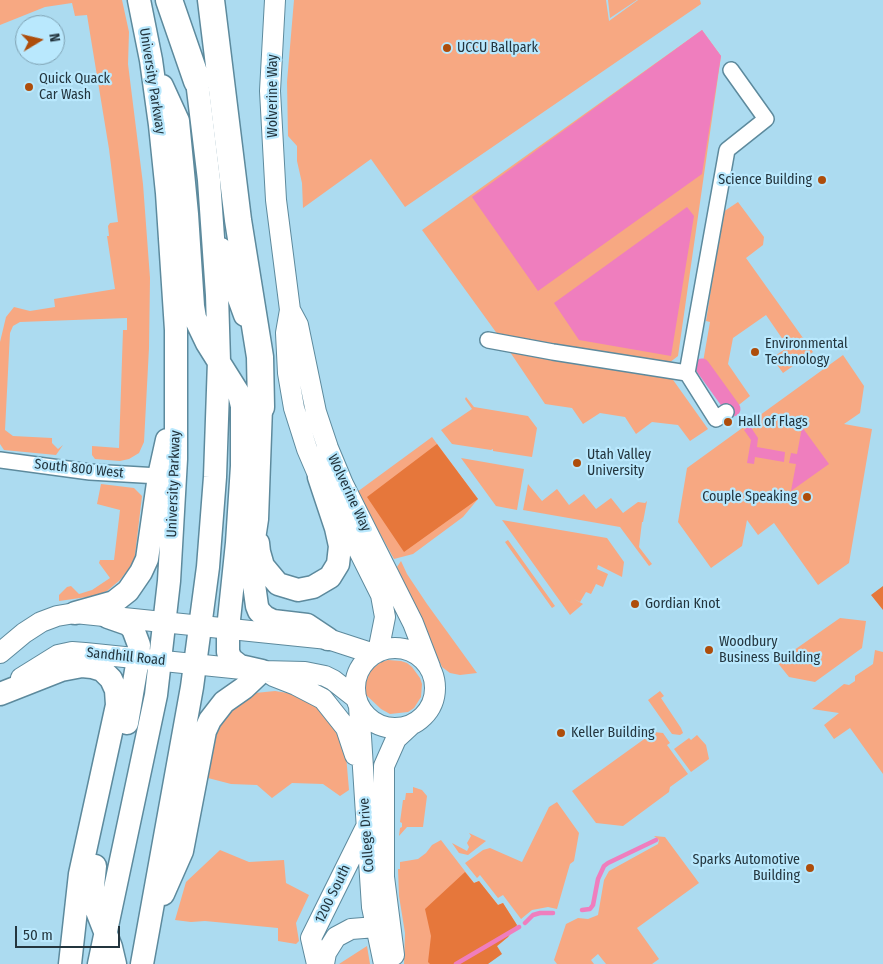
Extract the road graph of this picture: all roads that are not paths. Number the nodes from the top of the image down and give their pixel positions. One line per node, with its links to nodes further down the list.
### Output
1 (139, 0): 7 (main road, University Parkway)
2 (169, 0): 9 (highway)
3 (183, 0): 9 (main road)
4 (197, 0): 9 (highway)
5 (211, 0): 16 (highway)
6 (275, 0): 11 (main road, Wolverine Way)
7 (150, 60): 13 (main road); 15 (main road, University Parkway)
8 (731, 70): 14 (street)
9 (197, 81): 10 (main road)
10 (213, 229): 13 (main road); 16 (main road)
11 (290, 310): 20 (main road, Wolverine Way); 34 (main road, Wolverine Way)
12 (488, 340): 14 (street)
13 (218, 361): 26 (main road); 27 (main road)
14 (687, 373): 17 (street)
15 (176, 400): 19 (main road); 25 (main road, University Parkway)
16 (261, 407): 21 (main road)
17 (726, 412)
18 (0, 460): 19 (street, South 800 West)
19 (158, 476): 23 (main road)
20 (319, 477): 21 (main road); 22 (main road, Wolverine Way)
21 (256, 519): 28 (main road)
22 (378, 586): 29 (main road); 31 (main road, Wolverine Way)
23 (74, 613): 24 (main road); 30 (main road)
24 (108, 617): 25 (main road); 32 (main road)
25 (164, 622): 26 (main road); 32 (main road, University Parkway)
26 (200, 626): 27 (main road); 33 (main road)
27 (228, 629): 28 (main road); 35 (main road)
28 (328, 639): 29 (main road)
29 (354, 647): 31 (main road)
30 (0, 652)
31 (376, 653): 34 (main road); 37 (main road)
32 (149, 660): 33 (main road, Sandhill Road); 36 (main road, Sandhill Road); 43 (main road, University Parkway)
33 (196, 664): 35 (main road, Sandhill Road); 41 (main road)
34 (430, 667): 38 (main road)
35 (262, 672): 37 (main road); 39 (main road); 41 (main road)
36 (0, 692): 44 (main road)
37 (357, 702): 38 (main road); 39 (main road, College Drive)
38 (411, 726): 51 (main road, College Drive)
39 (365, 803): 40 (main road, College Drive)
40 (366, 825): 42 (main road, College Drive); 48 (main road, 1200 South)
41 (148, 926): 47 (main road)
42 (376, 927): 49 (main road, 1200 South); 50 (main road, College Drive)
43 (105, 933): 45 (main road, University Parkway); 46 (main road)
44 (70, 964)
45 (99, 964)
46 (115, 964)
47 (142, 964)
48 (317, 964)
49 (324, 964)
50 (384, 964)
51 (395, 964)

